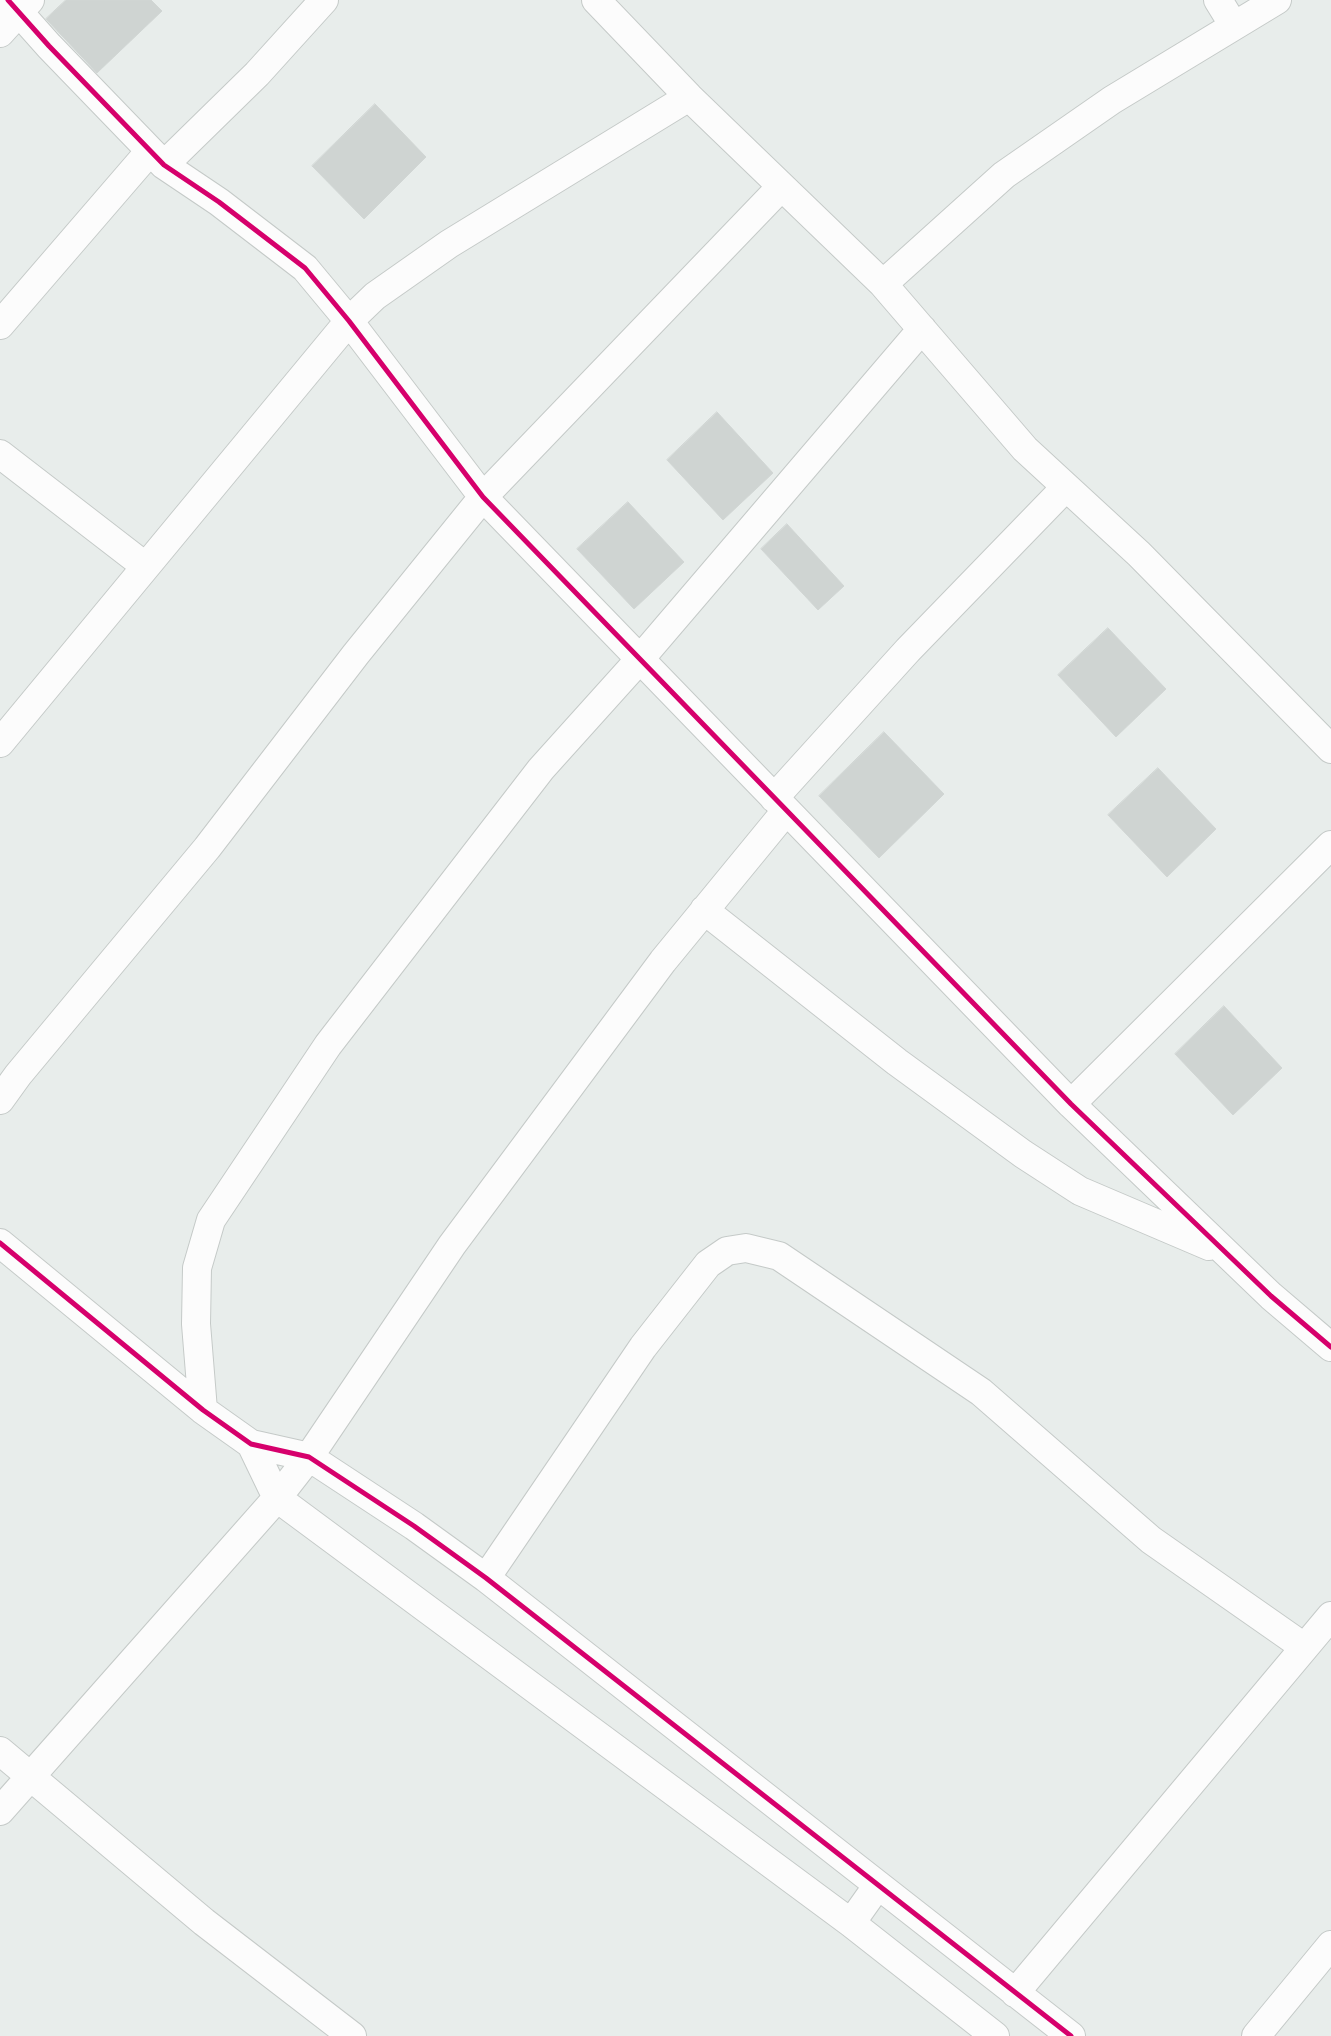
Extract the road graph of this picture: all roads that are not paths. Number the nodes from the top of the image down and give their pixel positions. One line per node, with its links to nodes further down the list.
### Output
1 (324, 0): 9 (street)
2 (596, 0): 8 (street)
3 (1218, 0): 6 (street)
4 (1277, 0): 6 (street)
5 (19, 4): 7 (street); 9 (street)
6 (1234, 26): 11 (street)
7 (0, 34)
8 (689, 97): 10 (street); 12 (street)
9 (157, 158): 12 (street); 13 (street)
10 (781, 188): 11 (street); 17 (street)
11 (883, 284): 14 (street)
12 (349, 321): 17 (street); 18 (street)
13 (0, 325)
14 (922, 329): 16 (street); 19 (street)
15 (0, 454): 18 (street)
16 (1066, 487): 21 (street); 22 (street)
17 (483, 497): 19 (street); 25 (street)
18 (145, 566): 20 (street)
19 (640, 659): 22 (street); 30 (street)
20 (0, 743)
21 (1331, 749)
22 (780, 804): 24 (street); 26 (street)
23 (1331, 845): 26 (street)
24 (704, 910): 28 (street); 32 (street)
25 (0, 1100)
26 (1071, 1104): 28 (street)
27 (0, 1243): 30 (street)
28 (1225, 1252): 29 (street)
29 (1331, 1347)
30 (203, 1410): 31 (street)
31 (251, 1444): 32 (street); 33 (street)
32 (309, 1457): 33 (street); 34 (street)
33 (277, 1498): 38 (street); 41 (street)
34 (486, 1578): 36 (street); 40 (street)
35 (1331, 1616): 36 (street)
36 (1304, 1647): 43 (street)
37 (0, 1751): 38 (street)
38 (30, 1775): 39 (street); 44 (street)
39 (0, 1811)
40 (878, 1885): 41 (street); 43 (street)
41 (851, 1923): 45 (street)
42 (1331, 1945): 47 (street)
43 (1015, 1993): 46 (street)
44 (352, 2036)
45 (995, 2036)
46 (1071, 2036)
47 (1256, 2036)

